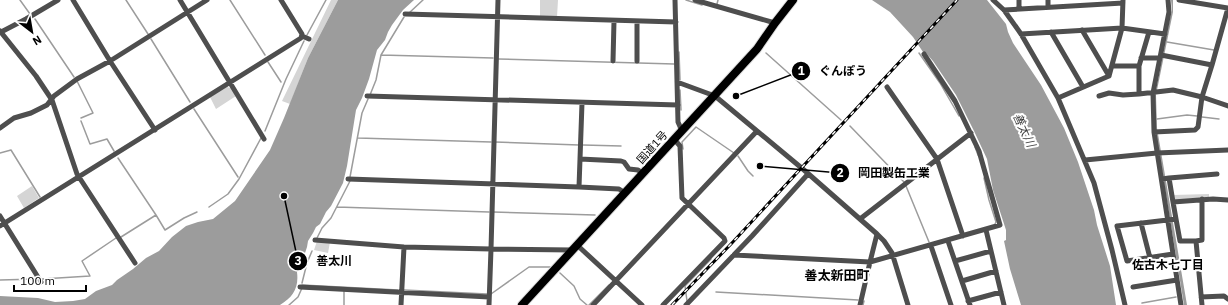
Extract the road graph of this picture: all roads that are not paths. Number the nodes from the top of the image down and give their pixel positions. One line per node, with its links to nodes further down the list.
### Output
1 (58, 0): 33 (street)
2 (73, 0): 43 (street)
3 (180, 0): 24 (street)
4 (207, 0): 24 (street)
5 (281, 0): 38 (street)
6 (498, 0): 26 (street)
7 (675, 0): 29 (street)
8 (695, 0): 30 (street)
9 (793, 0): 30 (highway, 国道1号)
10 (993, 0): 23 (street)
11 (1019, 0): 22 (street)
12 (1048, 0): 20 (street)
13 (1076, 0): 19 (street)
14 (1168, 0): 37 (street)
15 (1179, 0): 18 (street)
16 (1123, 1): 17 (street); 31 (street)
17 (1100, 2): 19 (street)
18 (1216, 3): 21 (street)
19 (1076, 6): 20 (street)
20 (1048, 7): 22 (street)
21 (1228, 8): 46 (street)
22 (1019, 9): 23 (street)
23 (1004, 10): 36 (street)
24 (187, 12): 43 (street); 50 (street)
25 (405, 14): 26 (street)
26 (498, 17): 27 (street); 62 (street)
27 (614, 21): 28 (street); 44 (street)
28 (637, 21): 29 (street); 45 (street)
29 (676, 22): 51 (street)
30 (775, 23): 57 (highway, 国道1号)
31 (1122, 28): 32 (street); 35 (street); 47 (street)
32 (1082, 30): 34 (street); 49 (street)
33 (0, 32): 61 (street)
34 (1050, 32): 36 (street); 53 (street)
35 (1148, 32): 37 (street); 42 (street)
36 (1021, 34): 60 (street)
37 (1165, 34): 41 (street)
38 (302, 36): 39 (street); 50 (street)
39 (309, 39)
40 (924, 54): 71 (street)
41 (1162, 56): 42 (street); 46 (street); 54 (street)
42 (1141, 58): 48 (street)
43 (110, 61): 61 (street); 67 (street)
44 (613, 61)
45 (637, 61)
46 (1212, 65): 59 (street)
47 (1112, 66): 48 (street); 49 (street)
48 (1139, 66): 55 (street)
49 (1109, 76): 53 (street)
50 (230, 82): 67 (street); 72 (street)
51 (677, 82): 57 (street); 64 (street)
52 (887, 87): 77 (street)
53 (1083, 87): 60 (street)
54 (1155, 93): 55 (street); 59 (street); 70 (street)
55 (1139, 94): 58 (street)
56 (367, 96): 62 (street)
57 (715, 96): 68 (highway, 国道1号); 69 (street)
58 (1099, 96)
59 (1202, 97): 65 (street); 70 (street)
60 (1058, 98): 78 (street)
61 (52, 100): 66 (street); 82 (street)
62 (495, 101): 63 (street); 85 (street)
63 (582, 103): 64 (street); 76 (street)
64 (678, 105): 68 (street)
65 (1228, 106)
66 (0, 128)
67 (156, 130): 82 (street)
68 (682, 131): 73 (highway, 国道1号)
69 (757, 131): 80 (street); 91 (street)
70 (1156, 131): 75 (street)
71 (972, 133): 77 (street); 97 (street)
72 (264, 138)
73 (674, 140): 79 (highway, 国道1号); 91 (street)
74 (1228, 150): 75 (street)
75 (1159, 153): 78 (street); 84 (street)
76 (580, 159): 79 (street); 86 (street)
77 (937, 159): 93 (street); 99 (street)
78 (1084, 160): 139 (street)
79 (643, 174): 87 (highway, 国道1号)
80 (808, 174): 93 (street); 109 (street)
81 (1217, 174): 84 (street)
82 (79, 177): 96 (street); 114 (street)
83 (348, 179): 85 (street)
84 (1165, 179): 90 (street); 94 (street)
85 (492, 184): 86 (street); 106 (street)
86 (579, 187): 87 (street)
87 (625, 194): 105 (highway, 国道1号)
88 (1202, 199): 89 (street); 90 (street); 102 (street)
89 (1228, 200)
90 (1173, 202): 94 (street)
91 (689, 205): 117 (street); 133 (street)
92 (0, 216): 96 (street)
93 (860, 218): 98 (street)
94 (1172, 220): 95 (street); 102 (street); 108 (street)
95 (1141, 223): 111 (street); 111 (street)
96 (2, 225): 119 (street)
97 (986, 230): 99 (street); 107 (street)
98 (877, 234): 110 (street); 113 (street)
99 (963, 236): 101 (street)
100 (315, 240): 104 (street)
101 (948, 241): 103 (street); 112 (street)
102 (1196, 242): 125 (street)
103 (931, 246): 110 (street); 137 (street)
104 (404, 247): 106 (street); 122 (street)
105 (575, 248): 106 (street); 117 (street); 130 (highway, 国道1号)
106 (491, 249): 124 (street)
107 (991, 251): 112 (street); 115 (street)
108 (1173, 254): 111 (street); 116 (street)
109 (734, 255): 113 (street); 134 (street)
110 (893, 256): 113 (street); 136 (street)
111 (1150, 258)
112 (955, 261): 118 (street)
113 (870, 262): 135 (street)
114 (135, 263)
115 (996, 271): 118 (street); 123 (street)
116 (1177, 280): 120 (street); 140 (street)
117 (616, 281): 131 (street); 132 (street)
118 (962, 281): 127 (street)
119 (41, 282)
120 (1133, 286)
121 (300, 287): 122 (street)
122 (401, 292): 124 (street); 128 (street)
123 (1001, 292): 127 (street); 138 (street)
124 (489, 297): 129 (street)
125 (1201, 297): 126 (street); 141 (street)
126 (1228, 299)
127 (969, 303)
128 (401, 305)
129 (489, 305)
130 (522, 305)
131 (593, 305)
132 (642, 305)
133 (663, 305)
134 (686, 305)
135 (860, 305)
136 (908, 305)
137 (950, 305)
138 (1004, 305)
139 (1125, 305)
140 (1181, 305)
141 (1202, 305)

